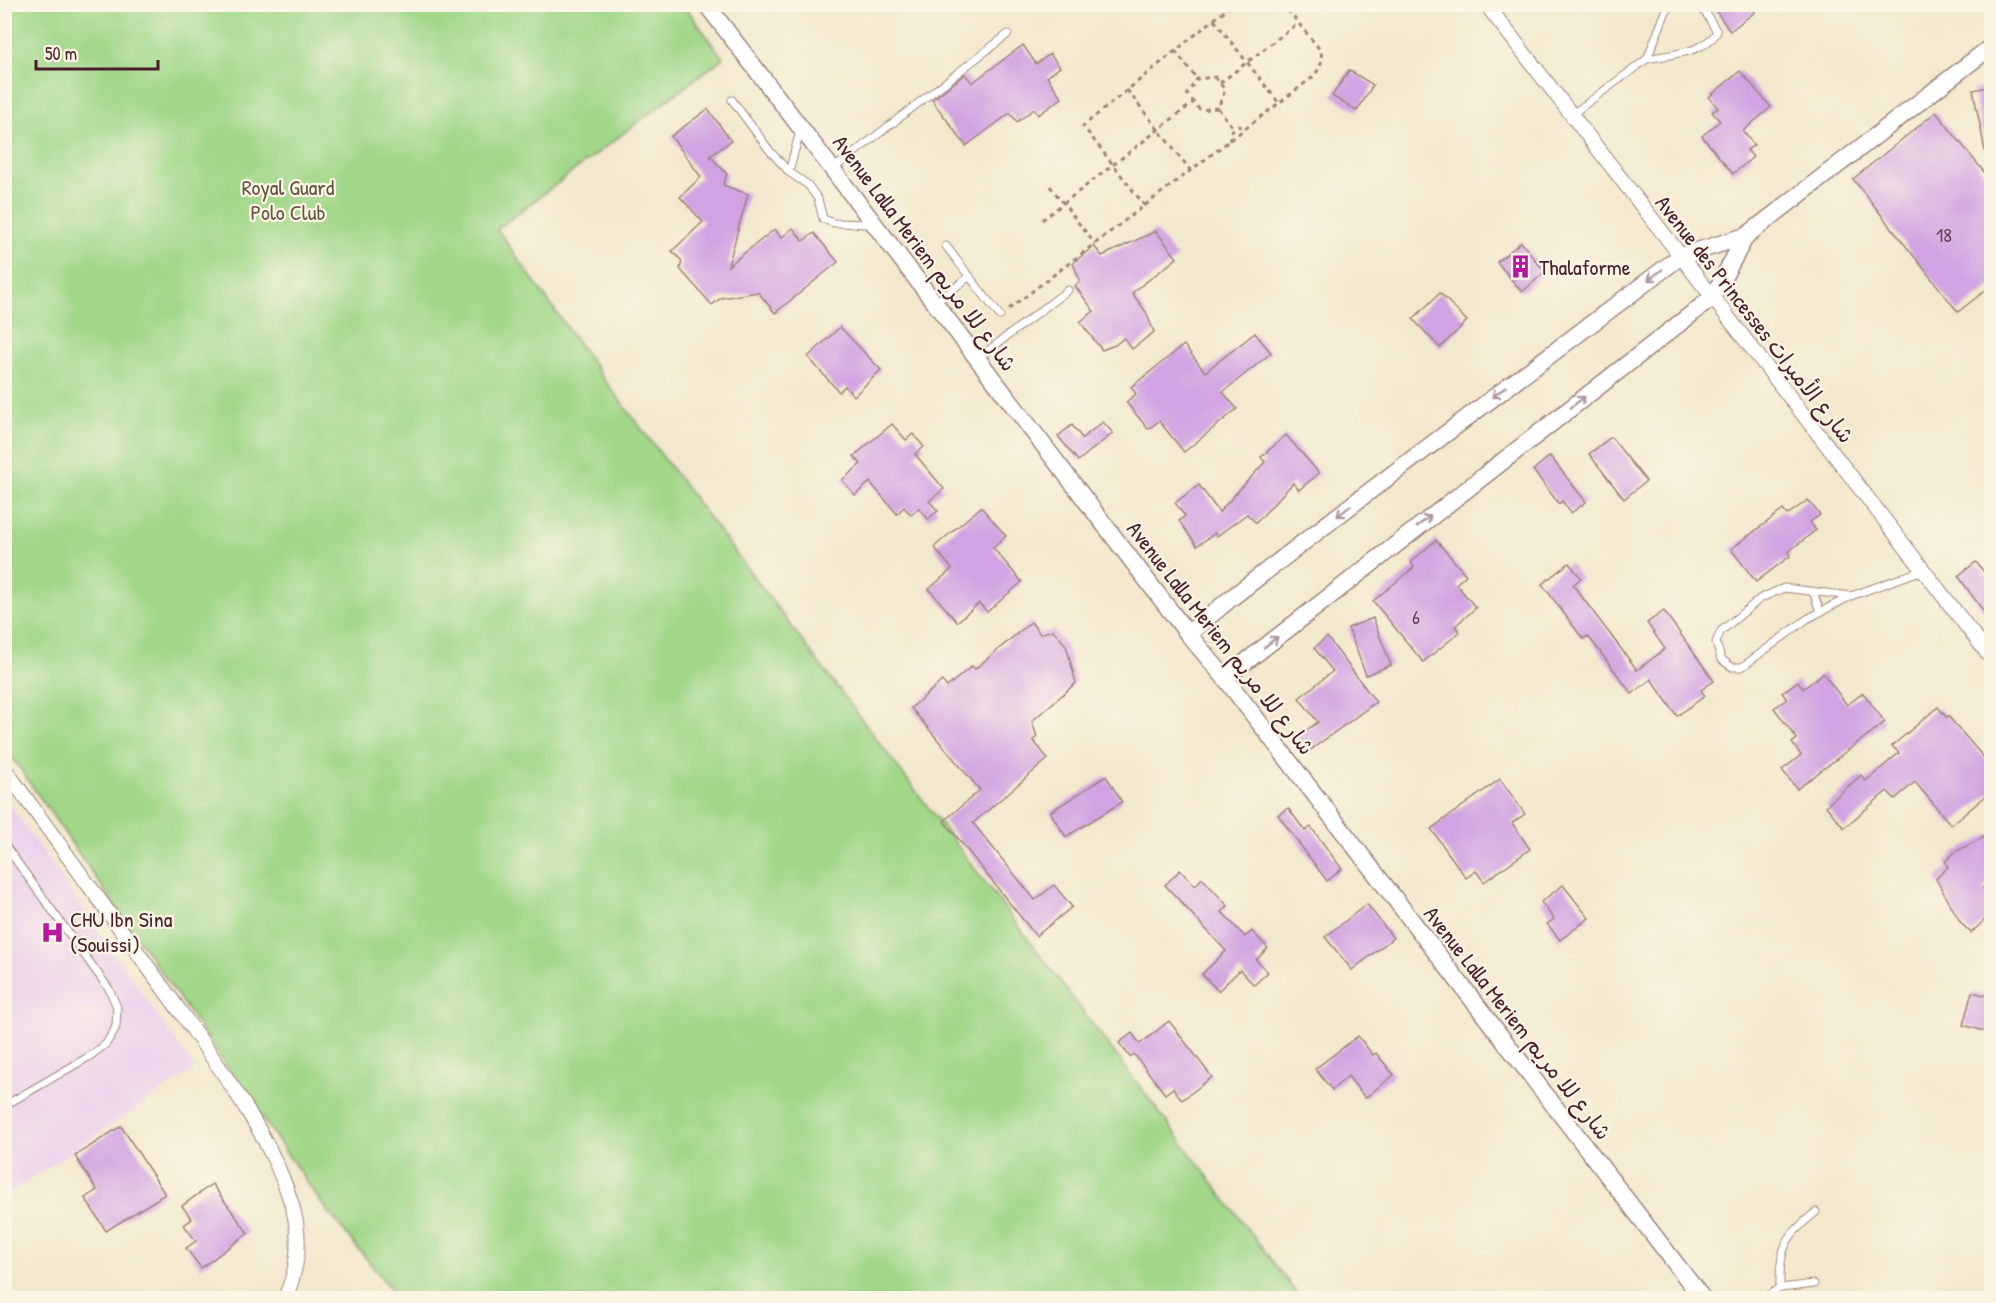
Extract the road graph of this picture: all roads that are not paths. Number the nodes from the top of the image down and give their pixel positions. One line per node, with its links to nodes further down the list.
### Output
1 (706, 4): 10 (street, Avenue Lalla Meriem شارع للا مريم)
2 (1486, 4): 9 (street, Avenue des Princesses شارع الأميرات)
3 (1669, 4): 7 (lane)
4 (1697, 4): 7 (lane)
5 (1008, 34): 11 (lane)
6 (1992, 46): 14 (street)
7 (1647, 59): 9 (lane)
8 (732, 100): 12 (lane)
9 (1571, 115): 16 (street, Avenue des Princesses شارع الأميرات)
10 (801, 127): 11 (street, Avenue Lalla Meriem شارع للا مريم); 12 (lane)
11 (833, 169): 13 (street, Avenue Lalla Meriem شارع للا مريم)
12 (789, 172): 13 (lane)
13 (874, 224): 20 (street, Avenue Lalla Meriem شارع للا مريم)
14 (1746, 236): 16 (street); 19 (street)
15 (946, 246): 17 (lane)
16 (1681, 256): 19 (street, Avenue des Princesses شارع الأميرات); 27 (street, one-way to 27)
17 (969, 276): 20 (lane); 21 (lane)
18 (1068, 290): 22 (lane)
19 (1712, 298): 23 (street, Avenue des Princesses شارع الأميرات); 29 (street, one-way to 19)
20 (935, 303): 22 (street, Avenue Lalla Meriem شارع للا مريم)
21 (1000, 315)
22 (977, 359): 27 (street, Avenue Lalla Meriem شارع للا مريم)
23 (1923, 570): 25 (lane); 28 (street, Avenue des Princesses شارع الأميرات)
24 (1813, 591): 25 (lane); 26 (lane); 26 (lane)
25 (1851, 596): 26 (lane)
26 (1820, 612)
27 (1188, 634): 29 (street, Avenue Lalla Meriem شارع للا مريم)
28 (1992, 659)
29 (1225, 678): 37 (street, Avenue Lalla Meriem شارع للا مريم)
30 (4, 768): 36 (street)
31 (4, 844): 32 (lane)
32 (4, 1106)
33 (1816, 1212): 35 (lane)
34 (1814, 1284): 35 (lane)
35 (1780, 1288): 38 (lane)
36 (285, 1299)
37 (1702, 1299)
38 (1764, 1299)

